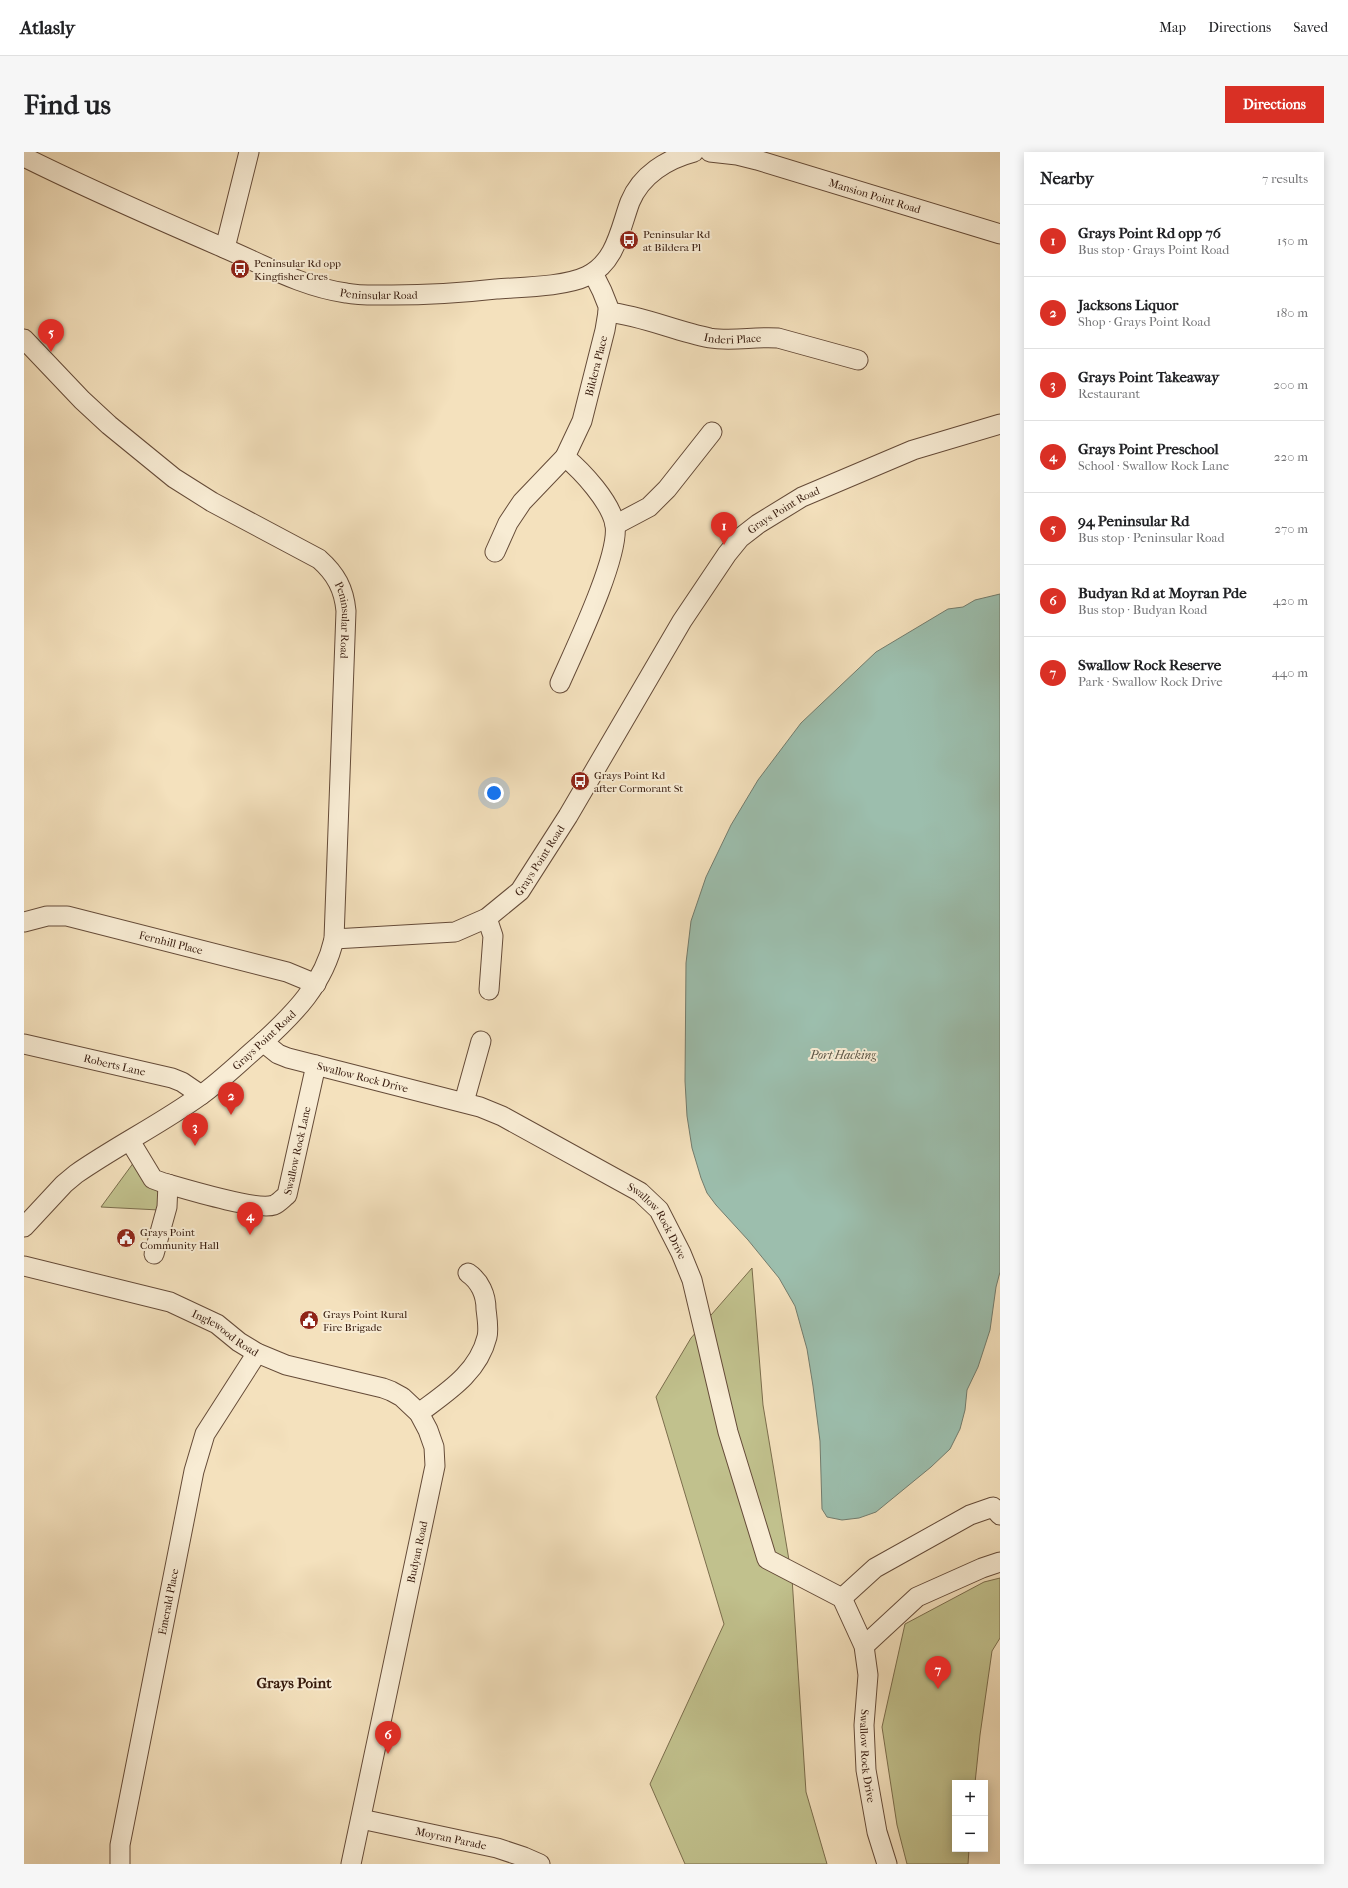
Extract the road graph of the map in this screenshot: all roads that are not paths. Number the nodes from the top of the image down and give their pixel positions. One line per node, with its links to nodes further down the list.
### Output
1 (249, 152): 7 (street)
2 (694, 152): 8 (street, Peninsular Road)
3 (710, 152): 4 (street)
4 (757, 156): 6 (street, Mansion Point Road)
5 (24, 157): 7 (street, Peninsular Road)
6 (1000, 234)
7 (225, 248): 8 (street, Peninsular Road)
8 (593, 273): 9 (street, Bildera Place)
9 (608, 312): 11 (street, Inderi Place); 14 (street, Bildera Place)
10 (24, 339): 20 (street, Peninsular Road)
11 (858, 360)
12 (1000, 424): 18 (street, Grays Point Road)
13 (712, 432): 15 (street)
14 (565, 457): 15 (street); 16 (street, Bildera Place)
15 (615, 525): 17 (street)
16 (495, 552)
17 (560, 683)
18 (487, 918): 20 (street, Grays Point Road); 22 (street)
19 (24, 922): 21 (street, Fernhill Place)
20 (334, 939): 21 (street, Grays Point Road)
21 (316, 984): 24 (street, Grays Point Road)
22 (489, 990)
23 (481, 1041): 28 (street)
24 (263, 1042): 26 (street, Swallow Rock Drive); 27 (street, Grays Point Road)
25 (24, 1044): 27 (street, Roberts Lane)
26 (316, 1065): 28 (street, Swallow Rock Drive); 30 (street, Swallow Rock Lane)
27 (201, 1095): 29 (street, Grays Point Road)
28 (464, 1102): 39 (street, Swallow Rock Drive)
29 (130, 1141): 30 (street, Swallow Rock Lane); 31 (street, Grays Point Road)
30 (168, 1184): 32 (street)
31 (24, 1226)
32 (154, 1254)
33 (24, 1266): 35 (street, Inglewood Road)
34 (468, 1273): 36 (street)
35 (257, 1353): 36 (street, Inglewood Road); 43 (street, Emerald Place)
36 (419, 1413): 41 (street, Budyan Road)
37 (1000, 1514): 39 (street)
38 (1000, 1562): 40 (street)
39 (842, 1598): 40 (street, Swallow Rock Drive)
40 (864, 1646): 46 (street, Swallow Rock Drive)
41 (361, 1820): 42 (street, Moyran Parade); 44 (street, Budyan Road)
42 (494, 1856): 45 (street, Moyran Parade)
43 (120, 1864)
44 (351, 1864)
45 (540, 1864)
46 (887, 1864)

